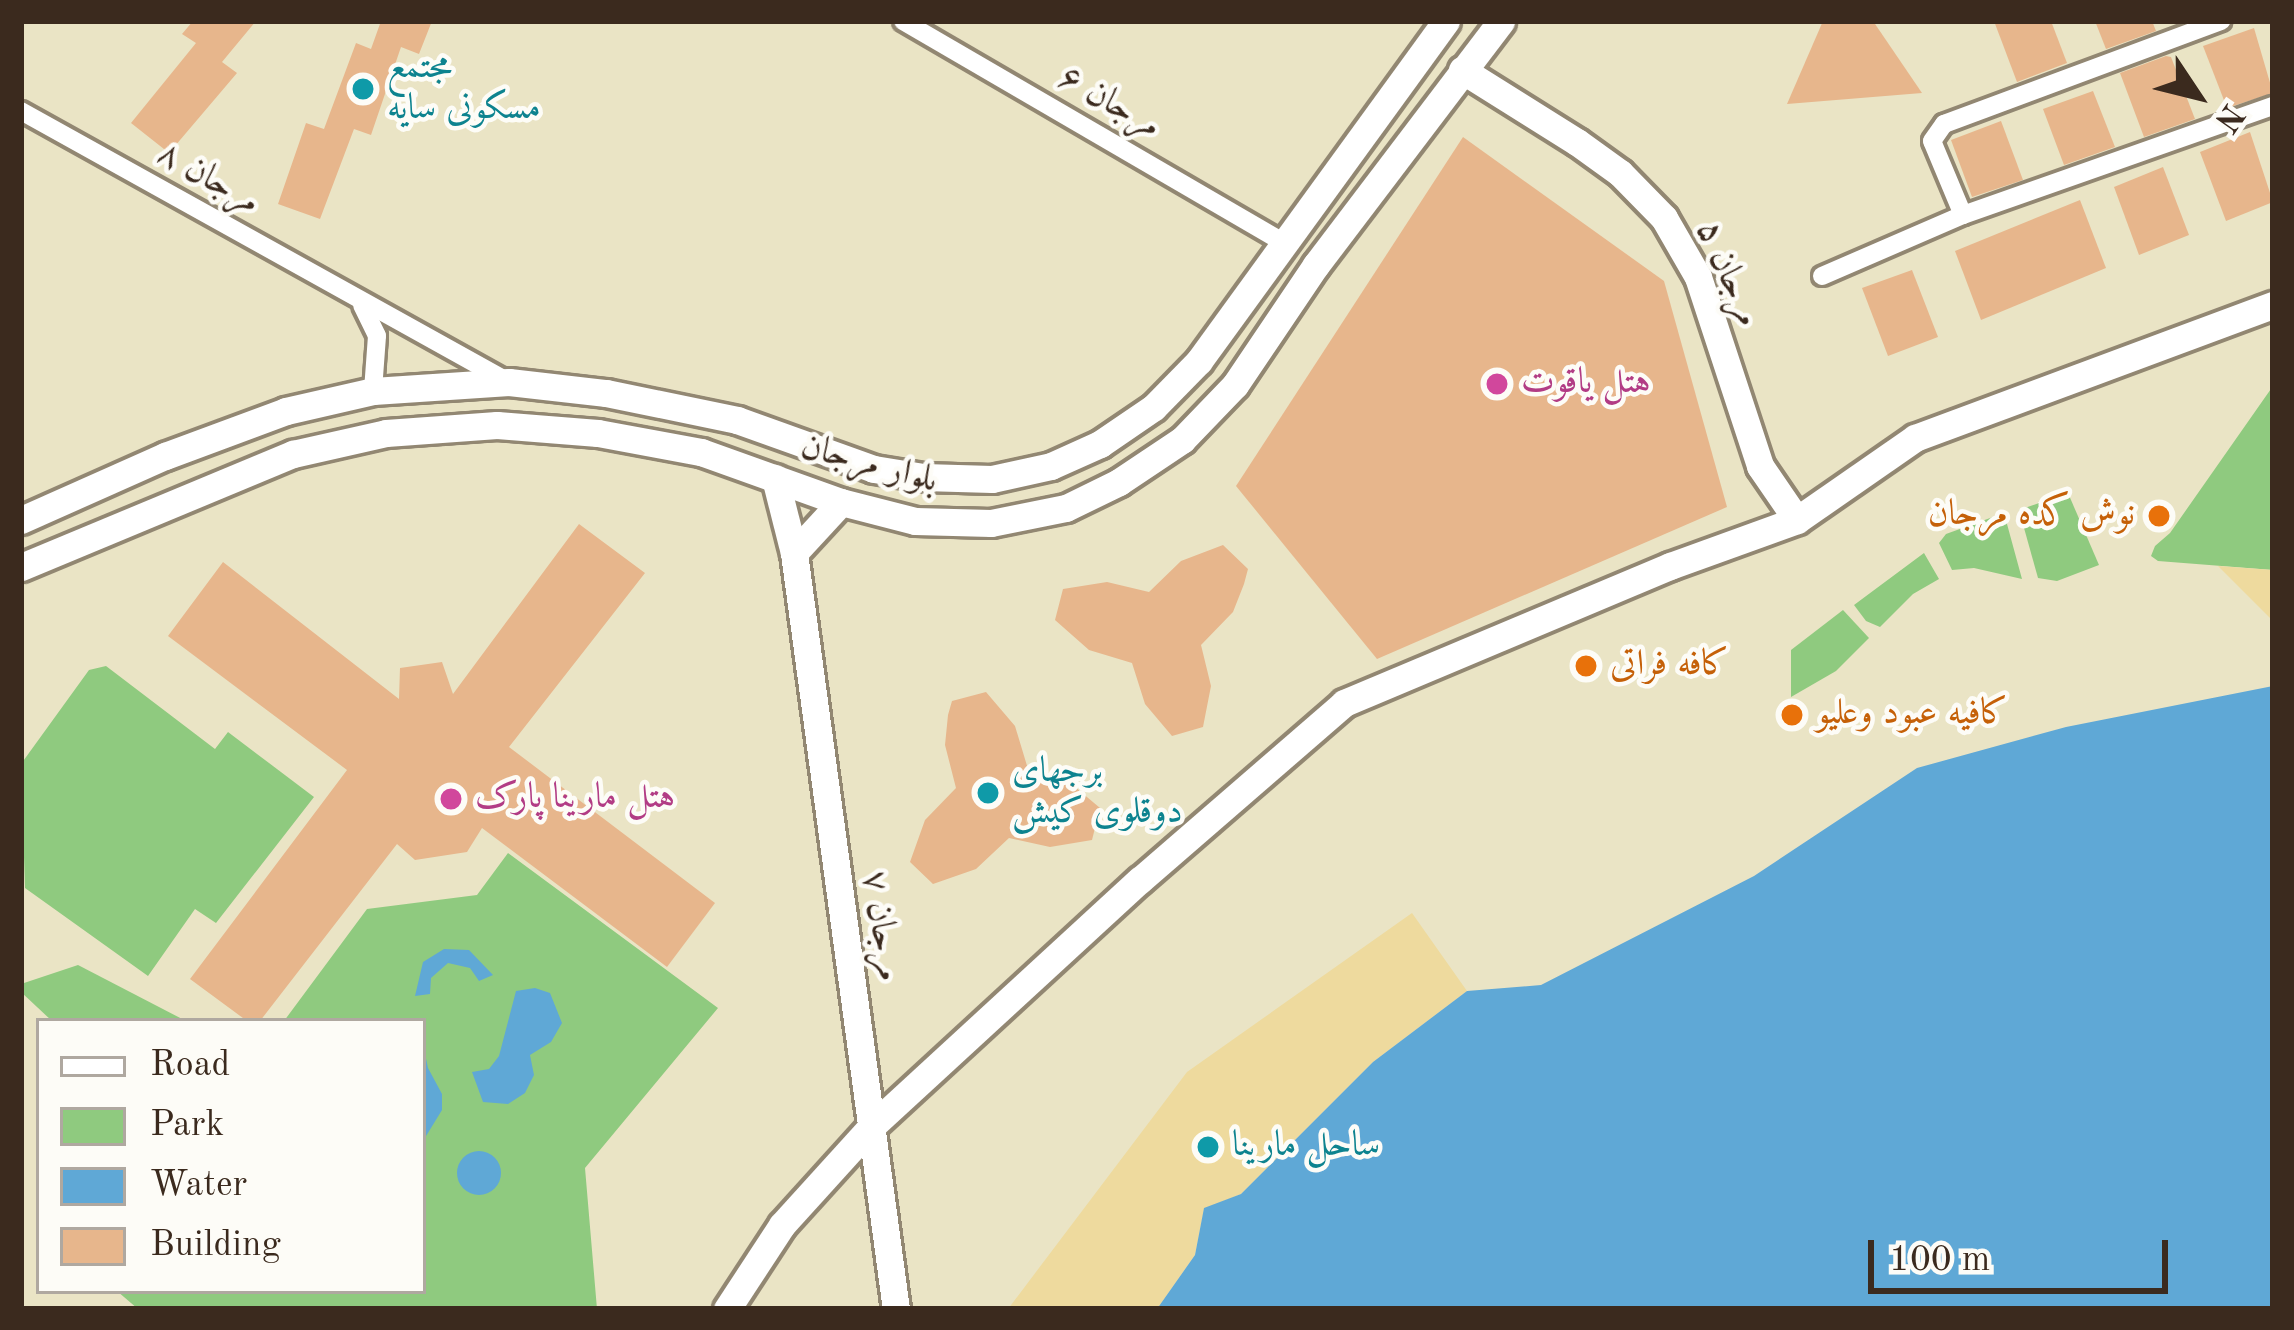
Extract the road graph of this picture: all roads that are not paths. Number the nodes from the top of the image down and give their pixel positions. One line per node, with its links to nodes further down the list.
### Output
1 (903, 21): 9 (street, مرجان ۶)
2 (1446, 21): 9 (main road, بلوار مرجان)
3 (1501, 21): 5 (main road, بلوار مرجان)
4 (2221, 21): 8 (street)
5 (1462, 70): 10 (main road, بلوار مرجان); 19 (main road, مرجان ۵)
6 (2273, 106): 8 (street)
7 (21, 111): 12 (street, مرجان ۸)
8 (1964, 215): 11 (street)
9 (1282, 242): 10 (main road); 14 (main road, بلوار مرجان)
10 (1316, 265): 17 (main road, بلوار مرجان)
11 (1822, 276)
12 (362, 305): 14 (street, مرجان ۸); 15 (street)
13 (2273, 305): 19 (main road)
14 (509, 382): 15 (main road, بلوار مرجان)
15 (373, 391): 18 (main road, بلوار مرجان)
16 (776, 478): 17 (main road, بلوار مرجان); 20 (main road, مرجان ۷); 21 (main road, بلوار مرجان)
17 (841, 502): 20 (main road)
18 (21, 520)
19 (1797, 520): 22 (main road)
20 (794, 553): 22 (main road, مرجان ۷)
21 (21, 567)
22 (872, 1127): 23 (main road); 24 (main road, مرجان ۷)
23 (727, 1309)
24 (896, 1309)

